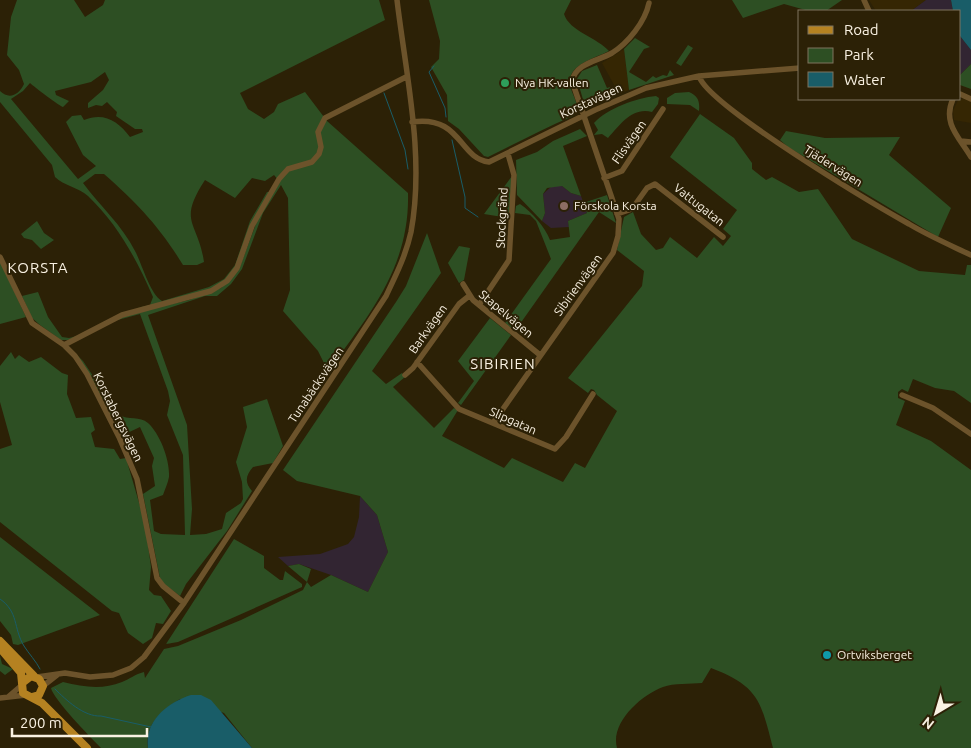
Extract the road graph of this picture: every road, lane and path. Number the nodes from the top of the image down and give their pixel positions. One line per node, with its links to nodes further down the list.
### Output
1 (397, 0): 5 (street, Tunabäcksvägen)
2 (649, 4): 8 (street, Sibirienvägen)
3 (798, 68): 4 (street, Korstavägen)
4 (698, 76): 8 (street, Korstavägen); 17 (street, Tjädervägen)
5 (406, 77): 9 (street, Tunabäcksvägen); 22 (street)
6 (953, 100): 10 (street)
7 (663, 109): 14 (street, Flisvägen)
8 (582, 116): 12 (street, Korstavägen); 14 (street, Sibirienvägen)
9 (412, 122): 12 (street, Korstavägen); 30 (street, Tunabäcksvägen)
10 (961, 141): 11 (street); 13 (street)
11 (971, 142)
12 (508, 154): 21 (street, Stockgränd)
13 (971, 157)
14 (604, 178): 15 (street, Sibirienvägen)
15 (618, 214): 16 (street, Vattugatan); 23 (street, Sibirienvägen)
16 (723, 236)
17 (971, 255)
18 (0, 257): 22 (street, Korstabergsvägen)
19 (463, 284): 20 (street, Stapelvägen)
20 (469, 296): 21 (street, Stapelvägen); 24 (street, Barkvägen)
21 (480, 305): 23 (street, Stapelvägen)
22 (64, 345): 30 (street, Korstabergsvägen)
23 (540, 355): 28 (street, Sibirienvägen)
24 (417, 362): 25 (street, Barkvägen); 28 (street, Slipgatan)
25 (405, 375)
26 (593, 394): 28 (street, Slipgatan)
27 (902, 395): 29 (street)
28 (493, 423)
29 (971, 434)
30 (184, 603): 33 (street, Tunabäcksvägen)
31 (0, 641): 34 (main road)
32 (0, 648): 35 (main road)
33 (58, 674): 34 (street, Tunabäcksvägen); 36 (street)
34 (36, 677): 35 (main road); 36 (main road)
35 (22, 684): 37 (main road); 38 (street)
36 (43, 688): 37 (main road); 40 (main road)
37 (29, 696): 38 (street); 40 (main road)
38 (8, 697): 39 (street)
39 (0, 698)
40 (60, 719): 41 (main road)
41 (87, 748)

